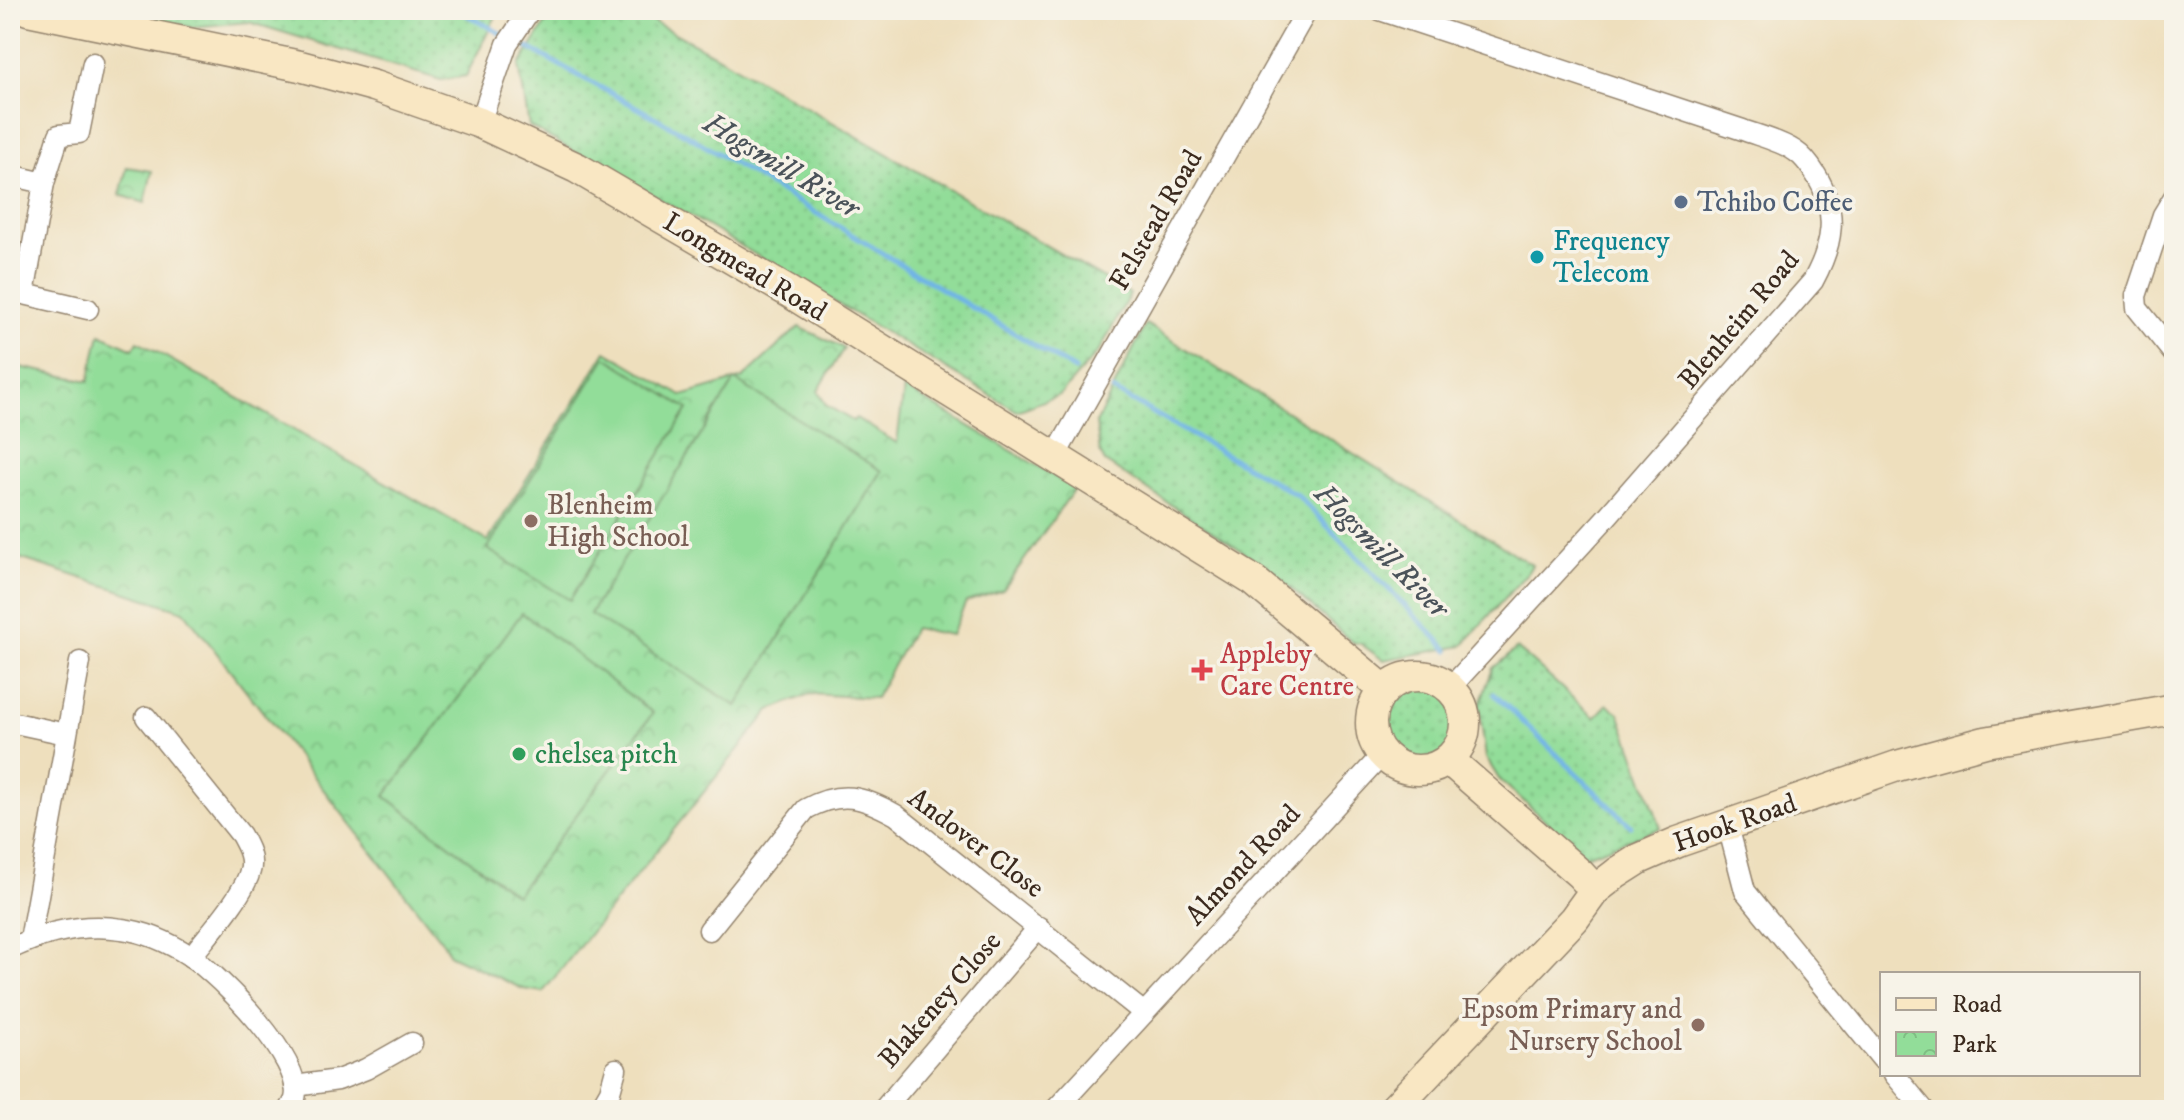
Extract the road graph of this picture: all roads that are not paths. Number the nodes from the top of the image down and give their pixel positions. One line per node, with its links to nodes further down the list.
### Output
1 (28, 10): 6 (street, Longmead Road)
2 (1307, 10): 12 (street, Felstead Road)
3 (1380, 10): 14 (street, Blenheim Road)
4 (519, 27): 6 (street)
5 (93, 63): 8 (street)
6 (480, 123): 12 (street, Longmead Road)
7 (10, 175): 8 (street)
8 (44, 183): 10 (street)
9 (2174, 197): 11 (street)
10 (88, 309)
11 (2174, 354)
12 (1054, 458): 15 (street, Longmead Road)
13 (80, 662): 19 (street)
14 (1450, 688): 15 (street); 21 (street)
15 (1384, 690): 20 (street)
16 (2174, 709): 22 (street, Hook Road)
17 (146, 717): 28 (street)
18 (10, 722): 19 (street)
19 (66, 734): 26 (street)
20 (1382, 755): 21 (street); 29 (street, Almond Road)
21 (1449, 760): 23 (street)
22 (1728, 826): 23 (street, Hook Road); 31 (street)
23 (1595, 890): 39 (street, Hook Road)
24 (1039, 927): 25 (street, Andover Close); 29 (street, Andover Close); 37 (street, Blakeney Close)
25 (709, 930)
26 (30, 940): 27 (street); 28 (street)
27 (10, 949)
28 (191, 957): 34 (street)
29 (1144, 1013): 38 (street, Almond Road)
30 (412, 1043): 34 (street)
31 (1880, 1057)
32 (616, 1069): 36 (street)
33 (1896, 1076): 40 (street)
34 (295, 1086): 35 (street)
35 (289, 1110)
36 (599, 1110)
37 (883, 1110)
38 (1055, 1110)
39 (1393, 1110)
40 (1924, 1110)

